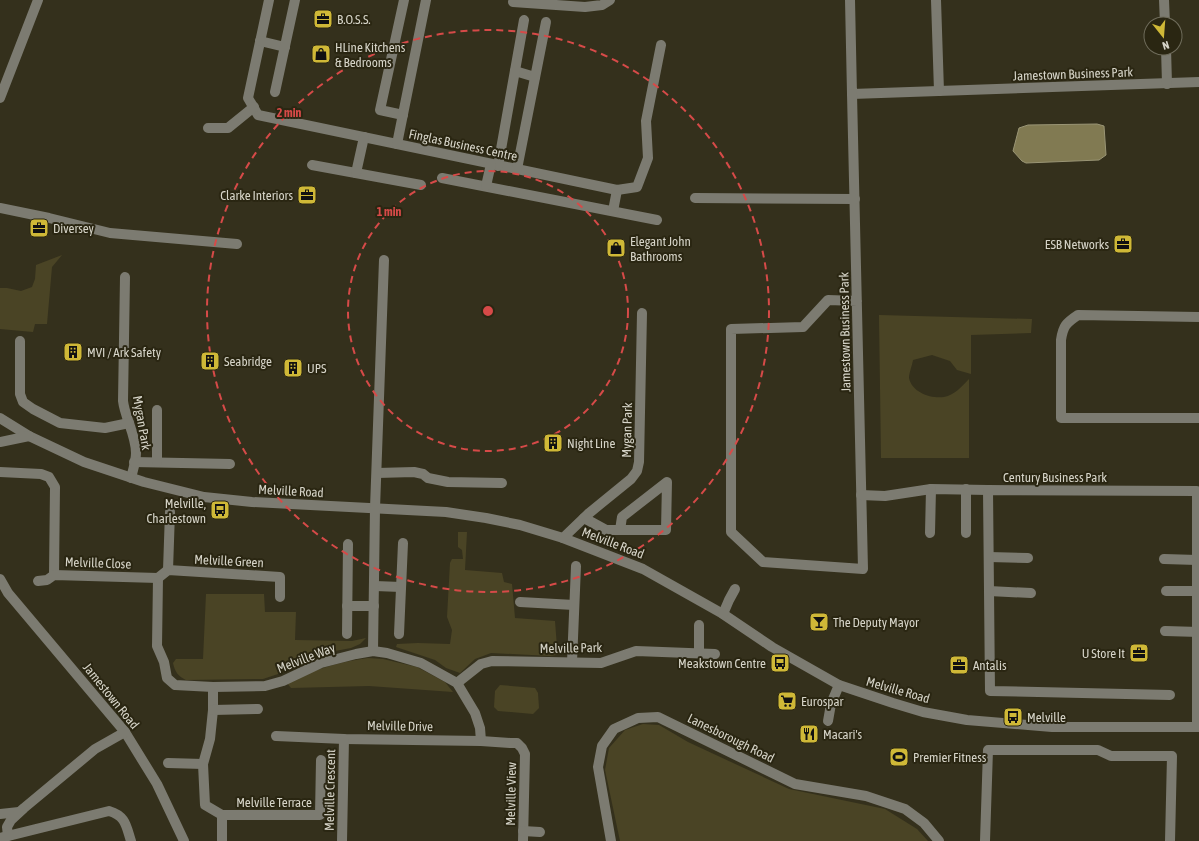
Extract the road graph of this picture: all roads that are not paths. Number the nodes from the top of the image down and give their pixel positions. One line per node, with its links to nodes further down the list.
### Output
1 (38, 0): 25 (street)
2 (269, 0): 14 (street)
3 (295, 0): 16 (street)
4 (404, 0): 27 (street)
5 (426, 0): 27 (street)
6 (610, 0): 10 (street)
7 (850, 0): 24 (street, Jamestown Business Park)
8 (936, 0): 22 (street)
9 (1164, 0): 11 (street)
10 (513, 2)
11 (1165, 16)
12 (524, 20): 18 (street)
13 (546, 22): 19 (street)
14 (260, 41): 16 (street); 26 (street)
15 (662, 45): 38 (street, Finglas Business Centre)
16 (285, 47): 23 (street)
17 (1166, 56): 21 (street)
18 (515, 71): 19 (street); 32 (street)
19 (535, 77): 33 (street)
20 (1199, 82): 21 (street, Jamestown Business Park)
21 (1167, 84): 22 (street, Jamestown Business Park)
22 (939, 91): 24 (street, Jamestown Business Park)
23 (275, 92)
24 (852, 94): 40 (street, Jamestown Business Park)
25 (0, 98)
26 (254, 107): 28 (street); 29 (street, Finglas Business Centre)
27 (403, 115): 30 (street)
28 (208, 128)
29 (364, 137): 30 (street, Finglas Business Centre); 34 (street)
30 (397, 144): 32 (street, Finglas Business Centre)
31 (312, 164): 34 (street)
32 (494, 165): 33 (street, Finglas Business Centre); 37 (street)
33 (517, 170): 38 (street, Finglas Business Centre)
34 (356, 173): 36 (street)
35 (442, 178): 37 (street)
36 (420, 185)
37 (486, 186): 42 (street)
38 (617, 190): 42 (street)
39 (695, 198): 40 (street)
40 (855, 199): 47 (street, Jamestown Business Park)
41 (0, 208): 44 (street)
42 (613, 211): 43 (street)
43 (656, 220)
44 (236, 244)
45 (384, 260): 61 (street)
46 (125, 277): 54 (street, Mygan Park)
47 (857, 301): 68 (street, Jamestown Business Park); 68 (street, Jamestown Business Park)
48 (642, 313): 71 (street, Mygan Park)
49 (1199, 317): 53 (street)
50 (20, 341): 54 (street)
51 (157, 410): 58 (street)
52 (0, 418): 55 (street, Melville Road)
53 (1199, 418)
54 (129, 423): 57 (street, Mygan Park)
55 (29, 436): 56 (street); 62 (street, Melville Road)
56 (0, 442)
57 (134, 462): 58 (street); 62 (street, Mygan Park)
58 (157, 462): 59 (street)
59 (230, 464)
60 (0, 472): 84 (street)
61 (377, 473): 63 (street); 69 (street)
62 (131, 478): 69 (street, Melville Road)
63 (502, 483)
64 (931, 489): 65 (street); 68 (street); 73 (street)
65 (966, 490): 66 (street); 74 (street)
66 (988, 490): 67 (street, Century Business Park); 78 (street, Century Business Park)
67 (1198, 491): 79 (street, Century Business Park)
68 (861, 496)
69 (375, 508): 75 (street, Melville Road); 88 (street)
70 (170, 512): 83 (street)
71 (584, 518): 72 (street); 75 (street, Mygan Park)
72 (620, 530): 72 (street)
73 (930, 533)
74 (966, 533)
75 (563, 538): 100 (street, Melville Road)
76 (403, 543): 89 (street)
77 (348, 544): 98 (street)
78 (989, 557): 80 (street); 91 (street, Century Business Park)
79 (1198, 557): 81 (street); 93 (street, Century Business Park)
80 (1028, 558)
81 (1164, 559)
82 (576, 566): 97 (street)
83 (168, 570): 85 (street); 95 (street, Melville Green)
84 (54, 575): 85 (street, Melville Close); 87 (street, Melville Close)
85 (158, 578): 112 (street)
86 (0, 579): 118 (street, Jamestown Road)
87 (38, 581)
88 (375, 586): 89 (street); 99 (street)
89 (401, 587): 105 (street)
90 (736, 589): 100 (street)
91 (989, 591): 94 (street); 113 (street, Century Business Park)
92 (1166, 591): 93 (street)
93 (1198, 591): 103 (street, Century Business Park)
94 (1031, 593)
95 (280, 597)
96 (520, 602): 97 (street)
97 (574, 605): 109 (street)
98 (347, 606): 99 (street); 104 (street)
99 (374, 606): 106 (street)
100 (723, 614): 111 (street, Melville Road)
101 (699, 625): 107 (street)
102 (1165, 631): 103 (street)
103 (1198, 632): 117 (street, Century Business Park)
104 (347, 634)
105 (399, 634)
106 (373, 651): 110 (street, Melville Way); 112 (street, Melville Way)
107 (699, 653): 108 (street, Melville Park); 109 (street, Melville Park)
108 (715, 654)
109 (572, 662): 110 (street, Melville Park)
110 (457, 683): 121 (street)
111 (839, 685): 116 (street); 117 (street, Melville Road)
112 (213, 687): 115 (street)
113 (1170, 695)
114 (258, 709): 115 (street)
115 (213, 710): 125 (street)
116 (828, 721)
117 (1198, 727)
118 (125, 732): 126 (street); 133 (street, Jamestown Road)
119 (276, 736): 120 (street, Melville Drive)
120 (344, 739): 121 (street, Melville Drive); 135 (street, Melville Crescent)
121 (482, 740): 122 (street, Melville Drive)
122 (522, 748): 130 (street, Melville View)
123 (321, 760): 128 (street, Melville Terrace)
124 (168, 763): 125 (street)
125 (203, 764): 128 (street)
126 (22, 810): 127 (street); 131 (street)
127 (0, 814)
128 (222, 815): 134 (street)
129 (540, 832): 130 (street)
130 (523, 836)
131 (4, 837): 132 (street)
132 (131, 841)
133 (184, 841)
134 (222, 841)
135 (342, 841)
136 (611, 841): 137 (street, Lanesborough Road)
137 (939, 841)
138 (985, 841): 139 (street)
139 (1170, 841)

